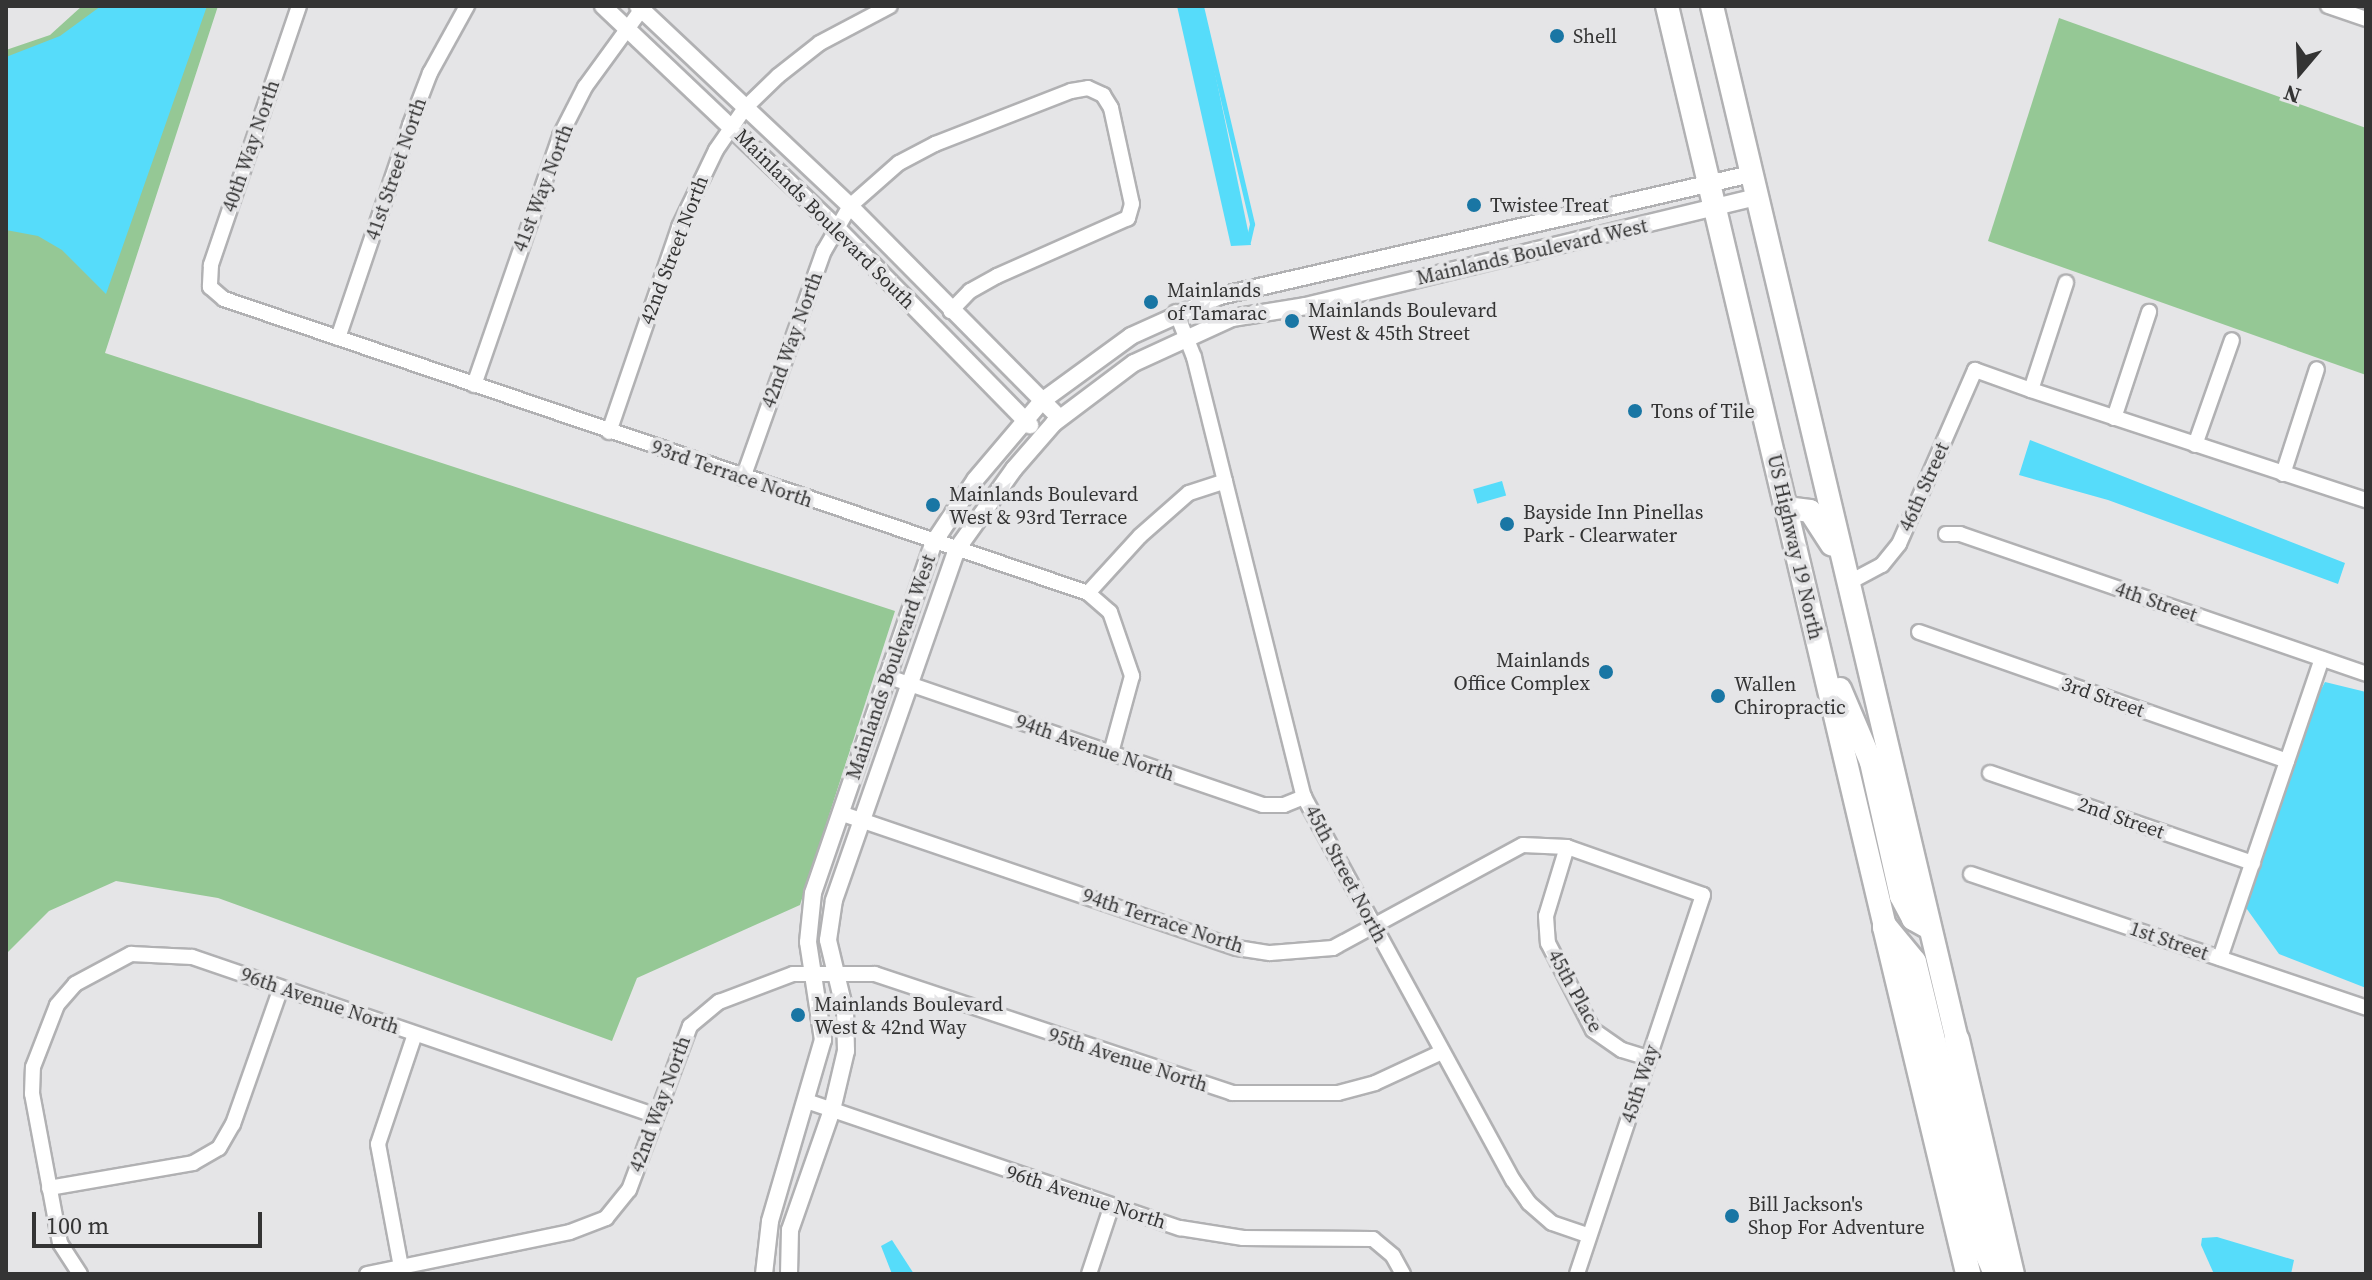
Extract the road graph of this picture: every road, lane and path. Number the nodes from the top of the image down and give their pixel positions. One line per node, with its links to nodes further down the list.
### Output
1 (299, 6): 20 (street, 40th Way North)
2 (467, 6): 24 (street, 41st Street North)
3 (603, 6): 10 (street, Mainlands Boulevard South)
4 (890, 6): 11 (street, 42nd Street North)
5 (1667, 6): 14 (highway, US Highway 19 North)
6 (1712, 6): 13 (highway)
7 (2328, 6): 9 (street)
8 (641, 7): 10 (street, 41st Way North); 11 (street, Mainlands Boulevard South)
9 (2366, 19)
10 (626, 27): 12 (street, Mainlands Boulevard South); 28 (street, 41st Way North)
11 (745, 108): 12 (street, 42nd Street North); 16 (street, Mainlands Boulevard South)
12 (732, 127): 18 (street, Mainlands Boulevard South); 34 (street, 42nd Street North)
13 (1751, 174): 14 (street, Mainlands Boulevard West); 15 (highway)
14 (1708, 181): 17 (highway, US Highway 19 North); 22 (street, Mainlands Boulevard West)
15 (1757, 197): 17 (street, Mainlands Boulevard West); 45 (highway)
16 (850, 206): 18 (street, 42nd Way North); 21 (street, Mainlands Boulevard South); 21 (street, 42nd Way North)
17 (1714, 209): 25 (street, Mainlands Boulevard West); 41 (highway, US Highway 19 North)
18 (835, 226): 33 (street, Mainlands Boulevard South); 38 (street, 42nd Way North)
19 (2066, 283): 29 (street)
20 (210, 287): 24 (street, 93rd Terrace North)
21 (951, 311): 30 (street, Mainlands Boulevard South)
22 (1176, 312): 25 (street, 45th Street North); 30 (street, Mainlands Boulevard West)
23 (2149, 312): 32 (street)
24 (338, 338): 28 (street, 93rd Terrace North)
25 (1187, 338): 31 (street, Mainlands Boulevard West); 39 (street, 45th Street North)
26 (2232, 340): 36 (street)
27 (2317, 369): 37 (street)
28 (474, 385): 34 (street, 93rd Terrace North)
29 (2031, 390): 32 (street); 45 (street, 46th Street)
30 (1042, 401): 31 (street, Mainlands Boulevard South); 33 (street, Mainlands Boulevard West)
31 (1060, 418): 35 (street, Mainlands Boulevard West)
32 (2114, 418): 36 (street)
33 (1025, 420): 35 (street, Mainlands Boulevard South); 43 (street, Mainlands Boulevard West)
34 (609, 432): 38 (street, 93rd Terrace North)
35 (1042, 437): 44 (street, Mainlands Boulevard West)
36 (2195, 445): 37 (street)
37 (2283, 474): 40 (street)
38 (743, 478): 43 (street, 93rd Terrace North)
39 (1225, 481): 46 (street); 56 (street, 45th Street North)
40 (2366, 500)
41 (1786, 508): 45 (highway); 48 (highway, US Highway 19 North)
42 (1946, 534): 49 (street, 4th Street)
43 (934, 542): 44 (street, 93rd Terrace North); 51 (street, Mainlands Boulevard West)
44 (957, 549): 46 (street, 93rd Terrace North); 52 (street, Mainlands Boulevard West)
45 (1846, 575): 65 (highway)
46 (1088, 593): 53 (street)
47 (1919, 632): 54 (street, 3rd Street)
48 (1816, 633): 64 (highway, US Highway 19 North); 65 (highway)
49 (2322, 659): 50 (street, 4th Street); 54 (street)
50 (2366, 674)
51 (886, 676): 52 (street, 94th Avenue North); 57 (street, Mainlands Boulevard West)
52 (909, 684): 53 (street, 94th Avenue North); 58 (street, Mainlands Boulevard West)
53 (1111, 753): 56 (street, 94th Avenue North)
54 (2287, 761): 60 (street)
55 (1990, 773): 60 (street, 2nd Street)
56 (1304, 797): 63 (street, 45th Street North)
57 (840, 813): 58 (street, 94th Terrace North); 68 (street, Mainlands Boulevard West)
58 (862, 820): 63 (street, 94th Terrace North); 67 (street, Mainlands Boulevard West)
59 (1567, 847): 62 (street, 94th Terrace North); 63 (street, 94th Terrace North); 74 (street, 45th Place)
60 (2253, 863): 66 (street)
61 (1971, 874): 66 (street, 1st Street)
62 (1703, 895): 74 (street, 45th Way)
63 (1374, 926): 73 (street, 45th Street North)
64 (1885, 927): 89 (highway, US Highway 19 North); 90 (highway)
65 (1929, 928): 72 (highway)
66 (2220, 958): 70 (street, 1st Street)
67 (836, 971): 68 (street, 95th Avenue North); 73 (street, 95th Avenue North); 76 (street, Mainlands Boulevard West)
68 (815, 972): 75 (street, Mainlands Boulevard West); 77 (street, 42nd Way North)
69 (281, 988): 71 (street, 96th Avenue North); 78 (street); 78 (street, 96th Avenue North)
70 (2366, 1008)
71 (415, 1034): 77 (street, 96th Avenue North); 81 (street)
72 (1957, 1040): 91 (highway)
73 (1442, 1052): 80 (street, 45th Street North)
74 (1648, 1058): 80 (street, 45th Way)
75 (809, 1102): 76 (street, 96th Avenue North); 84 (street, Mainlands Boulevard West)
76 (832, 1110): 79 (street, 96th Avenue North); 85 (street, Mainlands Boulevard West)
77 (656, 1116): 81 (street, 42nd Way North)
78 (49, 1188): 82 (street)
79 (1111, 1208): 86 (street); 87 (street, 96th Avenue North)
80 (1589, 1236): 88 (street, 45th Way)
81 (401, 1267): 83 (street)
82 (80, 1274)
83 (367, 1274)
84 (764, 1274)
85 (789, 1274)
86 (1089, 1274)
87 (1403, 1274)
88 (1577, 1274)
89 (1965, 1274)
90 (1996, 1274)
91 (2012, 1274)

